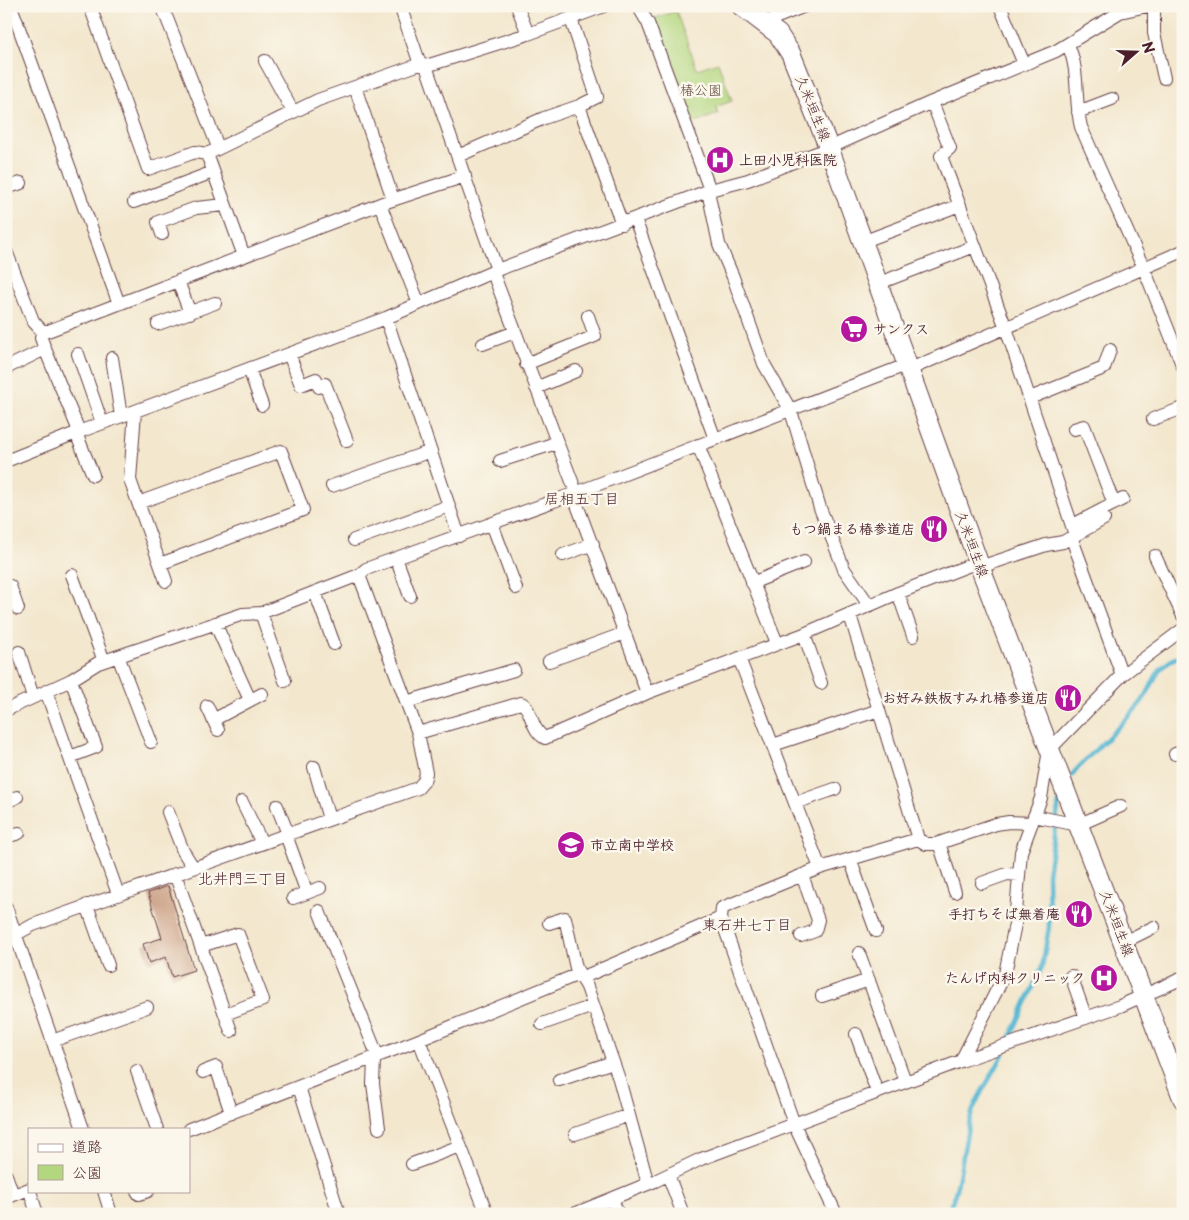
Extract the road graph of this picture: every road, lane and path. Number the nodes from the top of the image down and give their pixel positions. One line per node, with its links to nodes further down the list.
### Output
1 (11, 6): 56 (street)
2 (90, 6): 30 (street)
3 (162, 6): 28 (street)
4 (400, 6): 20 (street)
5 (517, 6): 16 (street)
6 (604, 6): 14 (street)
7 (638, 6): 36 (street)
8 (741, 6): 15 (main road, 久米垣生線)
9 (805, 6): 15 (street)
10 (1000, 6): 19 (street)
11 (1147, 6): 13 (street)
12 (1154, 6): 21 (street)
13 (1111, 11): 17 (street)
14 (571, 19): 16 (street); 25 (street)
15 (765, 22): 29 (main road, 久米垣生線)
16 (528, 34): 20 (street)
17 (1068, 44): 19 (street); 27 (street)
18 (266, 61): 26 (street)
19 (1024, 64): 24 (street)
20 (423, 65): 22 (street); 31 (street)
21 (1164, 78)
22 (355, 87): 26 (street); 37 (street)
23 (1112, 99): 27 (street)
24 (932, 102): 29 (street); 41 (street)
25 (579, 106): 31 (street); 43 (street)
26 (293, 112): 28 (street)
27 (1078, 112): 50 (street)
28 (218, 147): 30 (street)
29 (829, 148): 36 (street); 45 (main road, 久米垣生線)
30 (207, 154): 32 (street)
31 (458, 156): 33 (street)
32 (213, 172): 38 (street); 40 (street)
33 (465, 176): 37 (street); 51 (street)
34 (21, 182): 35 (street)
35 (6, 188)
36 (709, 190): 42 (street); 82 (street)
37 (393, 199): 39 (street)
38 (134, 202)
39 (380, 204): 49 (street); 57 (street)
40 (225, 205): 44 (street); 49 (street)
41 (960, 205): 45 (street); 46 (street)
42 (635, 219): 43 (street); 88 (street)
43 (622, 224): 51 (street)
44 (162, 234)
45 (862, 242): 54 (main road, 久米垣生線)
46 (975, 246): 54 (street); 62 (street)
47 (6, 251): 52 (street)
48 (1183, 251): 50 (street)
49 (244, 256): 53 (street)
50 (1144, 268): 62 (street); 72 (street)
51 (495, 272): 57 (street); 64 (street)
52 (10, 273): 63 (street)
53 (178, 281): 56 (street); 58 (street)
54 (877, 284): 74 (main road, 久米垣生線)
55 (216, 303): 58 (street)
56 (119, 304): 63 (street)
57 (419, 304): 60 (street)
58 (190, 312): 61 (street)
59 (588, 316): 71 (street)
60 (386, 318): 69 (street); 92 (street)
61 (158, 324)
62 (1006, 328): 74 (street); 78 (street)
63 (42, 331): 66 (street)
64 (515, 332): 65 (street); 71 (street)
65 (483, 344)
66 (45, 348): 73 (street); 87 (street)
67 (1110, 350): 78 (street)
68 (78, 354): 85 (street)
69 (289, 354): 75 (street); 89 (street)
70 (112, 358): 83 (street)
71 (526, 364): 77 (street)
72 (1183, 367)
73 (6, 368)
74 (907, 368): 82 (street); 111 (main road, 久米垣生線)
75 (249, 369): 79 (street); 81 (street)
76 (576, 371): 77 (street)
77 (536, 388): 90 (street)
78 (1030, 398): 102 (street)
79 (262, 404)
80 (1183, 408): 84 (street)
81 (135, 411): 83 (street); 98 (street)
82 (791, 411): 88 (street); 120 (street)
83 (121, 416): 85 (street)
84 (1153, 419)
85 (102, 423): 87 (street)
86 (1074, 429): 102 (street)
87 (78, 432): 94 (street); 95 (street)
88 (715, 438): 91 (street)
89 (347, 441)
90 (556, 444): 93 (street); 97 (street)
91 (698, 445): 97 (street); 115 (street)
92 (431, 451): 96 (street); 99 (street)
93 (500, 461)
94 (6, 462)
95 (93, 475)
96 (332, 486)
97 (574, 493): 101 (street); 105 (street)
98 (138, 503): 110 (street); 110 (street)
99 (449, 506): 103 (street); 104 (street)
100 (1104, 519): 102 (street)
101 (492, 524): 103 (street); 116 (street)
102 (1073, 533): 111 (street); 137 (street)
103 (459, 536): 108 (street)
104 (354, 540)
105 (592, 544): 106 (street); 126 (street)
106 (563, 555)
107 (1155, 556): 123 (street)
108 (396, 558): 113 (street); 119 (street)
109 (804, 562): 115 (street)
110 (160, 564): 114 (street)
111 (979, 564): 118 (street); 151 (main road, 久米垣生線)
112 (72, 575): 134 (street)
113 (359, 575): 117 (street); 144 (street)
114 (166, 581)
115 (752, 583): 129 (street)
116 (516, 588)
117 (315, 592): 121 (street); 130 (street)
118 (898, 593): 120 (street); 128 (street)
119 (410, 596)
120 (869, 605): 122 (street)
121 (260, 613): 124 (street); 139 (street)
122 (850, 615): 127 (street); 147 (street)
123 (1183, 616)
124 (215, 623): 132 (street); 145 (street)
125 (1183, 629): 137 (street)
126 (625, 633): 135 (street); 142 (street)
127 (804, 634): 129 (street); 140 (street)
128 (913, 636)
129 (776, 643): 133 (street)
130 (334, 644)
131 (19, 652): 143 (street)
132 (118, 656): 134 (street); 149 (street)
133 (740, 658): 142 (street); 150 (street)
134 (104, 661): 138 (street)
135 (548, 661)
136 (514, 670): 144 (street)
137 (1122, 674): 151 (street)
138 (71, 680): 141 (street); 152 (street)
139 (285, 681)
140 (821, 683)
141 (46, 691): 143 (street); 152 (street)
142 (647, 693): 148 (street)
143 (33, 697): 146 (street)
144 (406, 702): 148 (street)
145 (207, 706)
146 (6, 710)
147 (879, 710): 150 (street); 166 (street)
148 (418, 733): 160 (street)
149 (151, 742)
150 (773, 746): 156 (street)
151 (1049, 750): 161 (street); 162 (main road, 久米垣生線)
152 (70, 757): 179 (street)
153 (314, 767): 160 (street)
154 (835, 790): 156 (street)
155 (242, 802): 167 (street)
156 (795, 803): 171 (street)
157 (277, 806): 164 (street)
158 (1121, 806): 162 (street)
159 (168, 812): 170 (street)
160 (329, 819): 164 (street)
161 (1033, 820): 162 (street); 168 (street); 174 (street)
162 (1064, 823): 192 (main road, 久米垣生線)
163 (19, 833): 165 (street)
164 (287, 834): 167 (street); 178 (street)
165 (6, 837)
166 (918, 838): 168 (street); 169 (street)
167 (262, 843): 170 (street)
168 (940, 843): 177 (street)
169 (850, 859): 171 (street); 188 (street)
170 (193, 867): 172 (street)
171 (820, 868): 173 (street)
172 (175, 874): 179 (street); 193 (street)
173 (802, 875): 184 (street); 190 (street)
174 (1019, 875): 175 (street); 212 (street)
175 (982, 883)
176 (320, 888): 178 (street)
177 (955, 892)
178 (307, 893): 180 (street)
179 (118, 894): 181 (street)
180 (293, 898)
181 (87, 905): 191 (street); 195 (street)
182 (6, 907): 191 (street)
183 (319, 911): 189 (street)
184 (721, 918): 196 (street); 225 (street)
185 (549, 924): 196 (street)
186 (340, 928): 189 (street)
187 (1154, 928): 192 (street)
188 (876, 931)
189 (328, 933): 211 (street)
190 (801, 936)
191 (11, 937): 210 (street)
192 (1124, 942): 201 (main road, 久米垣生線)
193 (201, 946): 204 (street); 204 (street)
194 (859, 954): 199 (street)
195 (108, 964)
196 (580, 976): 202 (street); 209 (street)
197 (1070, 976): 205 (street)
198 (1183, 978): 201 (street)
199 (869, 980): 200 (street); 217 (street)
200 (822, 996)
201 (1145, 996): 205 (street); 220 (main road, 久米垣生線)
202 (593, 1006): 206 (street); 213 (street)
203 (147, 1007): 210 (street)
204 (225, 1014): 207 (street)
205 (1086, 1018): 212 (street)
206 (542, 1024)
207 (231, 1031)
208 (856, 1034): 219 (street)
209 (419, 1040): 211 (street); 231 (street)
210 (52, 1041): 226 (street)
211 (376, 1058): 218 (street); 223 (street)
212 (961, 1060): 217 (street)
213 (613, 1062): 216 (street); 224 (street)
214 (137, 1071): 227 (street)
215 (203, 1072): 221 (street)
216 (559, 1080)
217 (906, 1081): 219 (street)
218 (299, 1087): 221 (street); 243 (street)
219 (877, 1092): 225 (street)
220 (1183, 1099)
221 (231, 1113): 229 (street)
222 (390, 1113): 223 (street)
223 (377, 1114): 228 (street)
224 (629, 1116): 230 (street); 235 (street)
225 (794, 1124): 234 (street); 248 (street)
226 (83, 1128)
227 (157, 1128)
228 (379, 1128)
229 (190, 1129)
230 (576, 1134)
231 (460, 1146): 232 (street); 244 (street)
232 (412, 1164)
233 (6, 1175): 239 (street)
234 (668, 1175): 235 (street); 247 (street)
235 (648, 1184): 240 (street)
236 (28, 1190): 239 (street)
237 (30, 1192): 241 (street)
238 (104, 1192): 242 (street)
239 (10, 1197)
240 (612, 1200): 245 (street); 246 (street)
241 (37, 1214)
242 (111, 1214)
243 (339, 1214)
244 (487, 1214)
245 (574, 1214)
246 (618, 1214)
247 (683, 1214)
248 (836, 1214)

